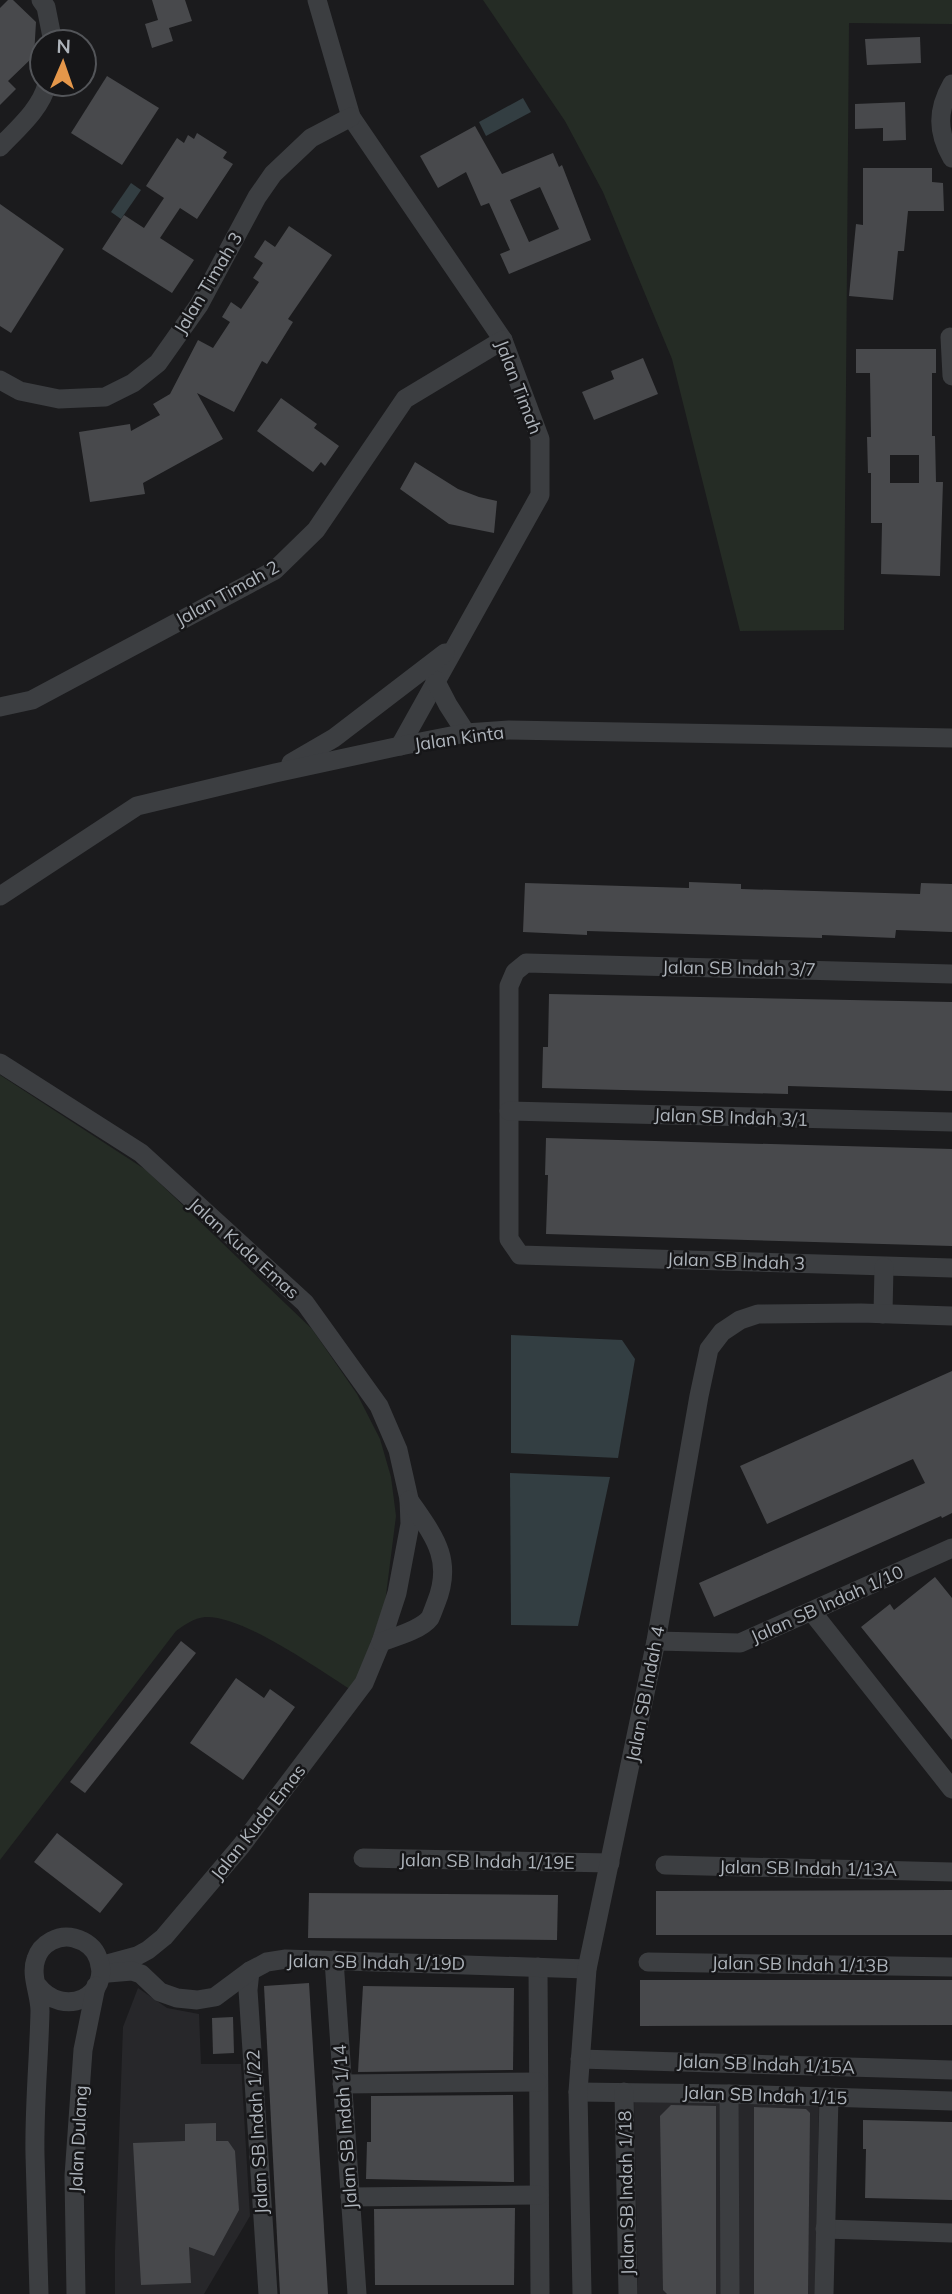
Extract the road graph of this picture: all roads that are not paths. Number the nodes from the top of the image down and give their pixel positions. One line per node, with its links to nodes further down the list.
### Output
1 (41, 0): 3 (street)
2 (317, 0): 6 (street, Jalan Timah)
3 (50, 28)
4 (952, 84): 8 (street)
5 (41, 98): 7 (street)
6 (351, 117): 10 (street, Jalan Timah); 12 (street, Jalan Timah 3)
7 (0, 147)
8 (952, 158)
9 (950, 337): 11 (street)
10 (503, 340): 13 (street, Jalan Timah); 15 (street, Jalan Timah 2)
11 (952, 376)
12 (0, 380)
13 (454, 645): 14 (street, Jalan Timah); 19 (street)
14 (435, 680): 16 (street); 18 (street, Jalan Timah)
15 (0, 706)
16 (466, 733): 17 (street, Jalan Kinta); 18 (street, Jalan Kinta)
17 (952, 738)
18 (400, 746): 19 (street, Jalan Kinta)
19 (275, 773): 20 (street, Jalan Kinta)
20 (0, 896)
21 (952, 974): 23 (street, Jalan SB Indah 3/7)
22 (0, 1063): 29 (street, Jalan Kuda Emas)
23 (509, 1111): 24 (street, Jalan SB Indah 3/1); 25 (street, Jalan SB Indah 3)
24 (952, 1122)
25 (884, 1267): 26 (street, Jalan SB Indah 3); 27 (street)
26 (952, 1268)
27 (883, 1314): 28 (street, Jalan SB Indah 4); 32 (street, Jalan SB Indah 4)
28 (952, 1316)
29 (409, 1499): 33 (street, Jalan Kuda Emas); 33 (street, Jalan Kuda Emas)
30 (949, 1555): 31 (street, Jalan SB Indah 1/10)
31 (811, 1612): 32 (street, Jalan SB Indah 1/10); 34 (street)
32 (656, 1641): 36 (street, Jalan SB Indah 4)
33 (381, 1642): 45 (street, Jalan Kuda Emas)
34 (952, 1789)
35 (363, 1858): 36 (street, Jalan SB Indah 1/19E)
36 (610, 1863): 43 (street, Jalan SB Indah 4)
37 (665, 1865): 38 (street, Jalan SB Indah 1/13A)
38 (952, 1872)
39 (334, 1960): 41 (street, Jalan SB Indah 1/19D); 44 (street, Jalan SB Indah 1/19D); 50 (street, Jalan SB Indah 1/14)
40 (648, 1962): 42 (street, Jalan SB Indah 1/13B)
41 (538, 1967): 43 (street, Jalan SB Indah 1/19D); 49 (street)
42 (952, 1967)
43 (587, 1969): 47 (street, Jalan SB Indah 4)
44 (250, 1970): 45 (street, Jalan SB Indah 1/19D); 62 (street, Jalan SB Indah 1/22)
45 (99, 1975): 46 (street); 46 (street); 61 (street, Jalan Dulang)
46 (37, 1985): 60 (street)
47 (580, 2059): 48 (street, Jalan SB Indah 1/15A); 51 (street, Jalan SB Indah 4)
48 (952, 2070)
49 (538, 2082): 50 (street); 56 (street)
50 (342, 2084): 57 (street, Jalan SB Indah 1/14)
51 (578, 2092): 52 (street, Jalan SB Indah 1/15); 65 (street, Jalan SB Indah 4)
52 (624, 2092): 53 (street, Jalan SB Indah 1/15); 66 (street, Jalan SB Indah 1/18)
53 (729, 2094): 54 (street, Jalan SB Indah 1/15); 67 (street)
54 (829, 2097): 55 (street, Jalan SB Indah 1/15); 58 (street)
55 (952, 2101)
56 (539, 2195): 57 (street); 64 (street)
57 (350, 2197): 63 (street, Jalan SB Indah 1/14)
58 (825, 2229): 59 (street); 68 (street)
59 (952, 2232)
60 (39, 2294)
61 (76, 2294)
62 (268, 2294)
63 (357, 2294)
64 (540, 2294)
65 (582, 2294)
66 (628, 2294)
67 (730, 2294)
68 (824, 2294)

